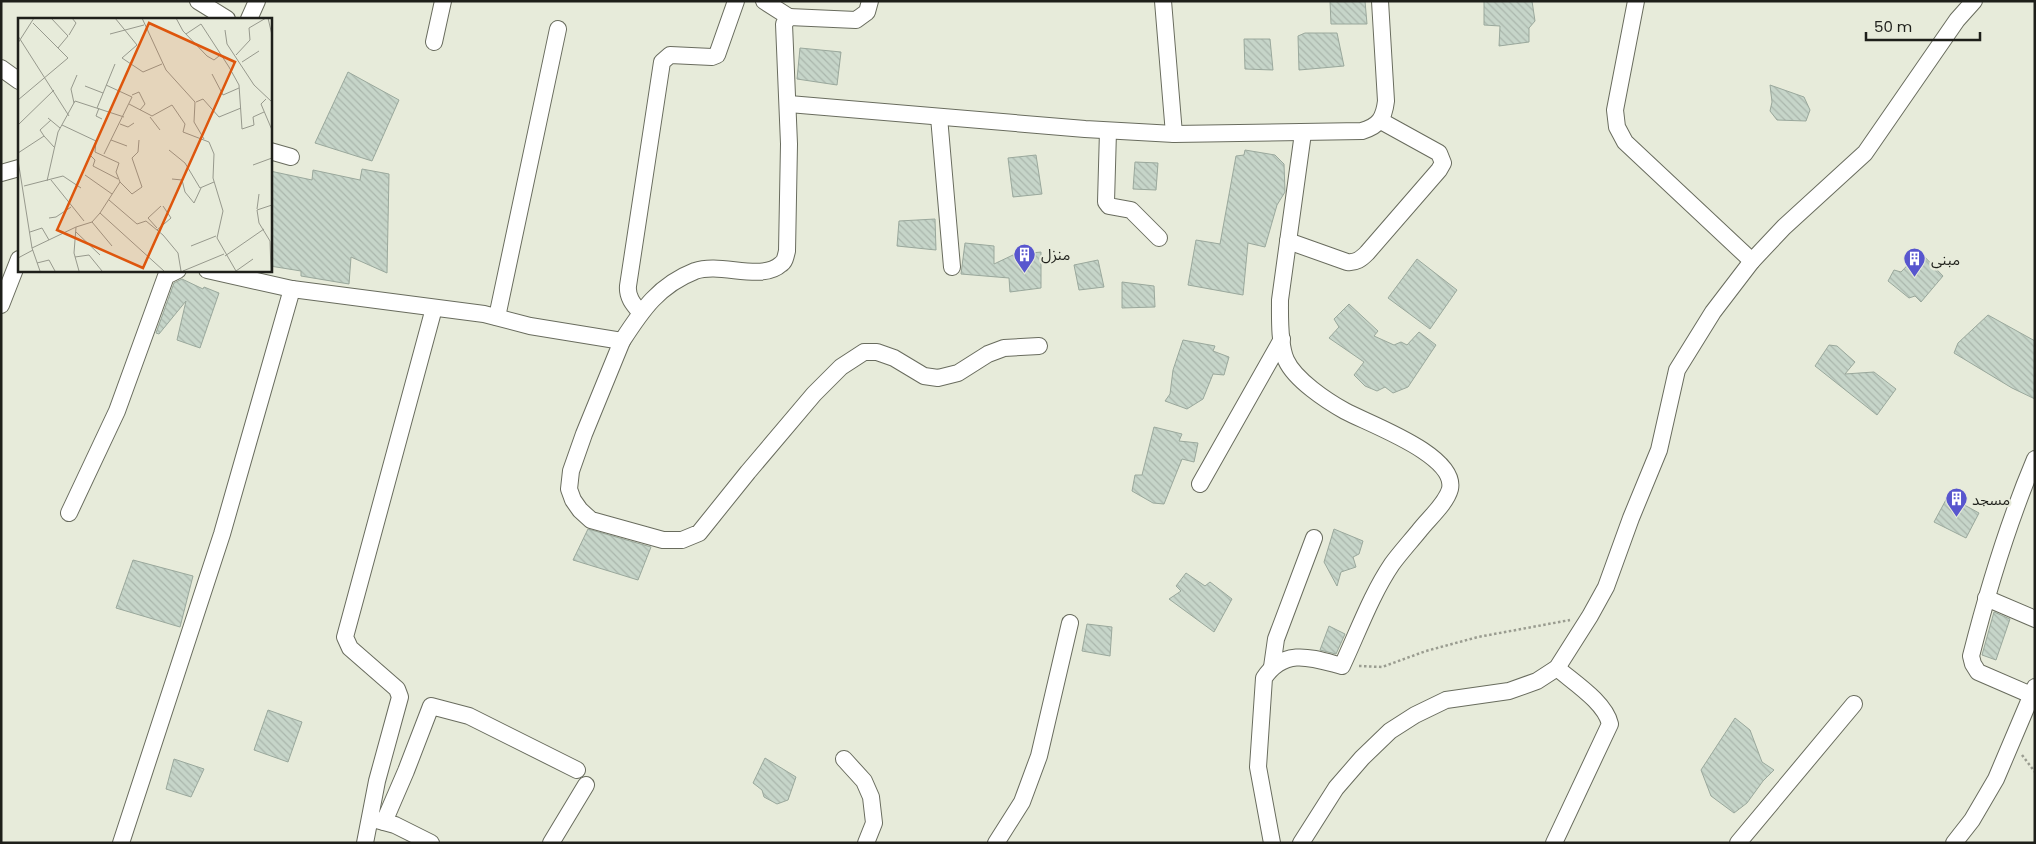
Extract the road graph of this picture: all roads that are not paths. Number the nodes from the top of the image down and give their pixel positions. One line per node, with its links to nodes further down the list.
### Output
1 (198, 1): 12 (street)
2 (257, 1): 13 (street)
3 (443, 1): 15 (street)
4 (736, 1): 38 (street)
5 (764, 1): 11 (street)
6 (870, 1): 11 (street)
7 (1163, 1): 23 (street)
8 (1380, 1): 20 (street)
9 (1636, 1): 30 (street)
10 (1974, 1): 30 (street)
11 (789, 17): 18 (street)
12 (225, 18)
13 (248, 18)
14 (558, 29): 39 (street)
15 (434, 42)
16 (1, 68): 17 (street)
17 (18, 80)
18 (788, 104): 19 (street); 38 (street)
19 (939, 117): 21 (street); 32 (street)
20 (1381, 122): 22 (street); 29 (street)
21 (1108, 131): 23 (street); 28 (street)
22 (1303, 133): 23 (street); 29 (street)
23 (1174, 134)
24 (271, 151): 25 (street)
25 (291, 157)
26 (18, 168): 27 (street)
27 (1, 173)
28 (1159, 238)
29 (1288, 241): 40 (street)
30 (1752, 261): 51 (street)
31 (18, 262): 36 (street)
32 (952, 267)
33 (176, 271): 45 (street)
34 (211, 271): 35 (street)
35 (292, 289): 37 (street); 58 (street)
36 (1, 305)
37 (434, 308): 39 (street); 57 (street)
38 (640, 312): 41 (street)
39 (497, 317): 41 (street)
40 (1282, 339): 44 (street); 50 (street)
41 (622, 341): 42 (street)
42 (1039, 346)
43 (2035, 459): 47 (street)
44 (1200, 484)
45 (69, 513)
46 (1314, 538): 50 (street)
47 (1986, 598): 48 (street); 52 (street)
48 (2035, 619)
49 (1070, 623): 63 (street)
50 (1272, 667): 64 (street)
51 (1556, 668): 65 (street); 66 (street)
52 (2033, 691): 68 (street)
53 (1854, 704): 67 (street)
54 (844, 759): 62 (street)
55 (577, 770): 57 (street)
56 (586, 784): 61 (street)
57 (376, 820): 59 (street); 60 (street)
58 (121, 843)
59 (365, 843)
60 (431, 843)
61 (551, 843)
62 (866, 843)
63 (996, 843)
64 (1272, 843)
65 (1301, 843)
66 (1554, 843)
67 (1738, 843)
68 (1954, 843)

